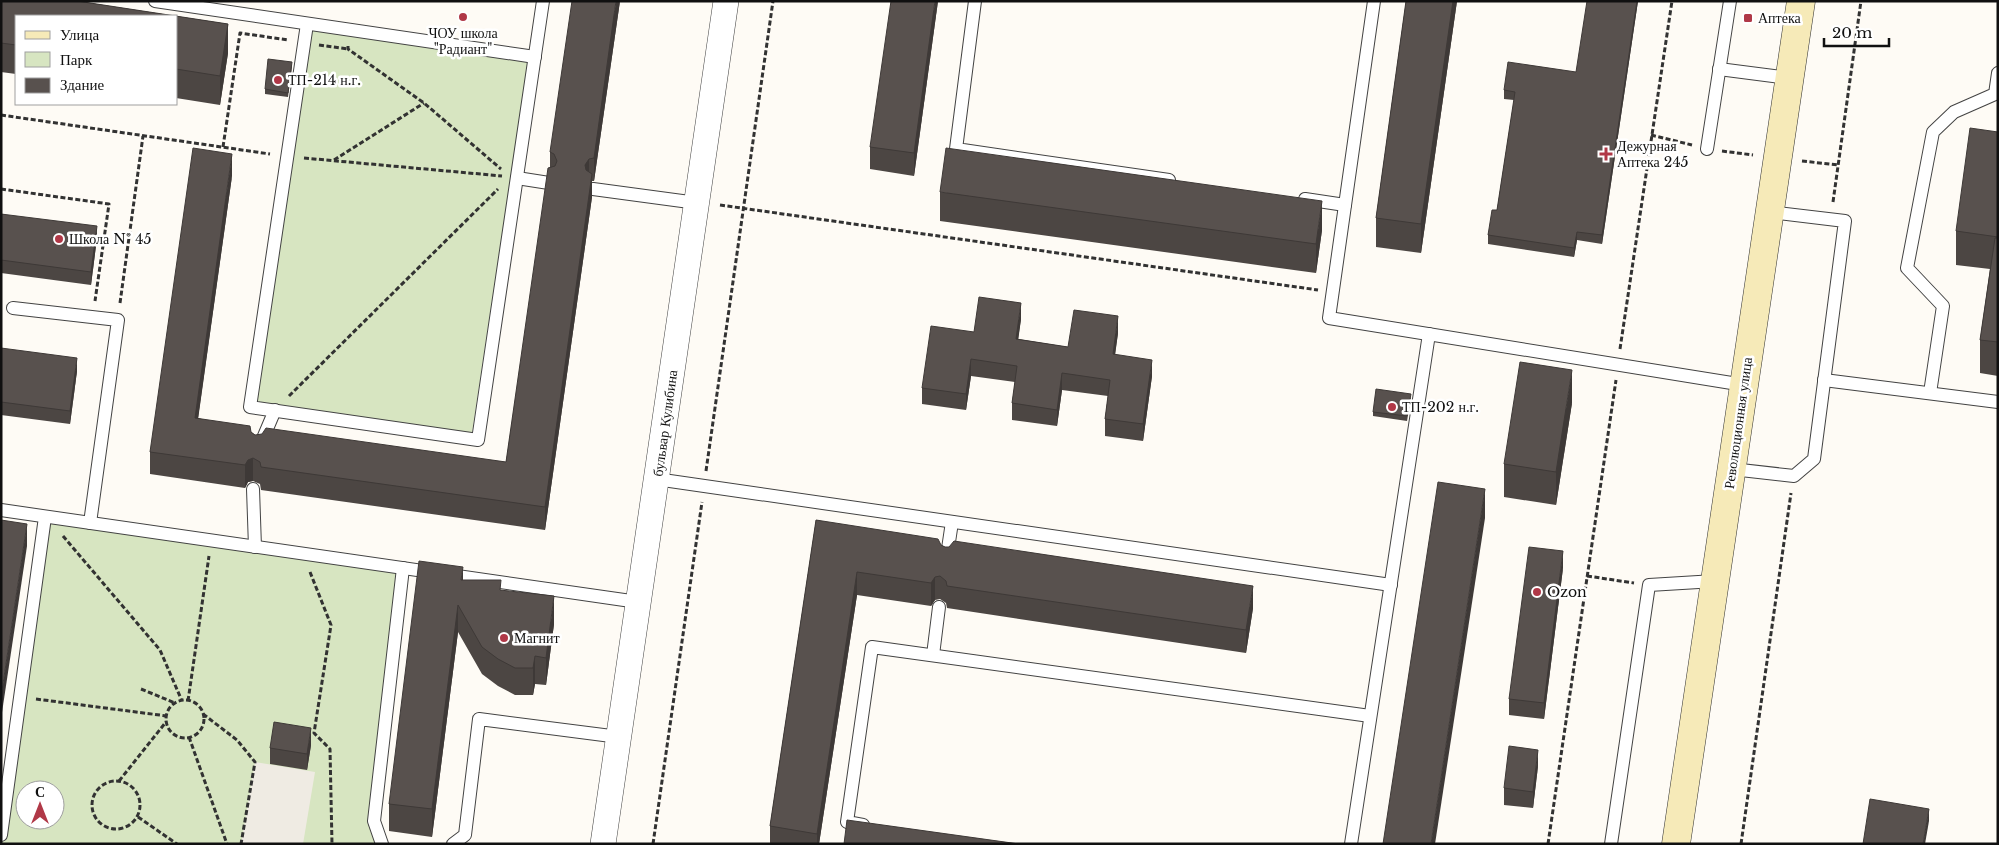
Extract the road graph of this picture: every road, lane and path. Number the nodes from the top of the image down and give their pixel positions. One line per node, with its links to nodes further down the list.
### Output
1 (155, 1): 10 (lane)
2 (543, 1): 14 (lane)
3 (726, 1): 34 (street, бульвар Кулибина)
4 (773, 1): 36 (path)
5 (975, 1): 29 (lane)
6 (1374, 1): 35 (lane)
7 (1672, 1): 20 (path)
8 (1730, 1): 15 (lane)
9 (1801, 1): 17 (main road, Революционная улица)
10 (176, 3): 11 (lane)
11 (307, 24): 12 (lane); 24 (lane)
12 (345, 29): 14 (lane); 18 (path)
13 (240, 33): 22 (path)
14 (535, 57): 28 (lane)
15 (1719, 69): 17 (lane); 23 (lane)
16 (1998, 73): 46 (lane)
17 (1789, 78): 25 (main road, Революционная улица)
18 (424, 103): 26 (path); 28 (path)
19 (1, 115): 21 (path)
20 (1651, 135): 23 (path); 43 (path)
21 (143, 136): 22 (path); 41 (path)
22 (222, 147): 24 (path)
23 (1707, 149): 25 (path)
24 (287, 157): 26 (path); 48 (lane)
25 (1778, 158): 27 (path); 37 (main road, Революционная улица)
26 (334, 160): 28 (path)
27 (1838, 165)
28 (514, 177): 30 (lane); 48 (path); 48 (lane)
29 (1180, 181)
30 (549, 183)
31 (1, 189): 40 (path)
32 (593, 189): 34 (lane)
33 (1296, 198): 35 (lane)
34 (697, 203): 36 (path); 51 (street, бульвар Кулибина)
35 (1345, 205): 38 (lane)
36 (744, 208): 38 (path); 52 (path)
37 (1770, 212): 44 (lane); 45 (main road, Революционная улица)
38 (1333, 292): 42 (lane)
39 (13, 308): 40 (lane)
40 (93, 317): 41 (lane)
41 (118, 320): 57 (lane)
42 (1429, 334): 43 (lane); 65 (lane)
43 (1618, 365): 45 (lane); 63 (path)
44 (1824, 380): 46 (lane); 50 (lane)
45 (1744, 385): 50 (main road, Революционная улица)
46 (1930, 393): 47 (lane)
47 (1998, 402)
48 (275, 410): 49 (lane)
49 (258, 450)
50 (1732, 469): 64 (main road, Революционная улица)
51 (656, 479): 52 (lane); 67 (street, бульвар Кулибина)
52 (704, 486): 56 (lane); 92 (path)
53 (253, 489): 59 (lane)
54 (1, 510): 55 (lane)
55 (45, 517): 57 (lane); 71 (lane); 72 (path)
56 (952, 522): 61 (lane); 65 (lane)
57 (90, 523): 58 (lane)
58 (211, 541): 59 (lane); 73 (path)
59 (255, 547): 60 (lane)
60 (301, 554): 62 (lane); 88 (path)
61 (946, 562)
62 (403, 568): 67 (lane); 89 (lane)
63 (1587, 576): 66 (path); 94 (path)
64 (1715, 581): 66 (lane); 96 (main road, Революционная улица)
65 (1391, 585): 77 (lane)
66 (1649, 585): 95 (lane)
67 (638, 602): 80 (street, бульвар Кулибина)
68 (939, 607): 69 (lane)
69 (933, 655): 77 (lane); 83 (lane)
70 (141, 689): 74 (path)
71 (20, 696): 76 (path); 84 (lane)
72 (182, 701): 73 (path); 74 (path)
73 (188, 701): 75 (path)
74 (176, 703): 76 (path)
75 (204, 714): 79 (path); 87 (path)
76 (167, 716): 78 (path)
77 (1370, 716): 93 (lane)
78 (167, 721): 79 (path); 81 (path)
79 (189, 737): 86 (path)
80 (618, 737): 90 (lane); 91 (street, бульвар Кулибина)
81 (118, 781): 82 (path); 82 (path)
82 (138, 817): 85 (path)
83 (876, 826)
84 (1, 835)
85 (177, 844)
86 (227, 844)
87 (241, 844)
88 (332, 844)
89 (382, 844)
90 (453, 844)
91 (603, 844)
92 (653, 844)
93 (1351, 844)
94 (1548, 844)
95 (1610, 844)
96 (1676, 844)

